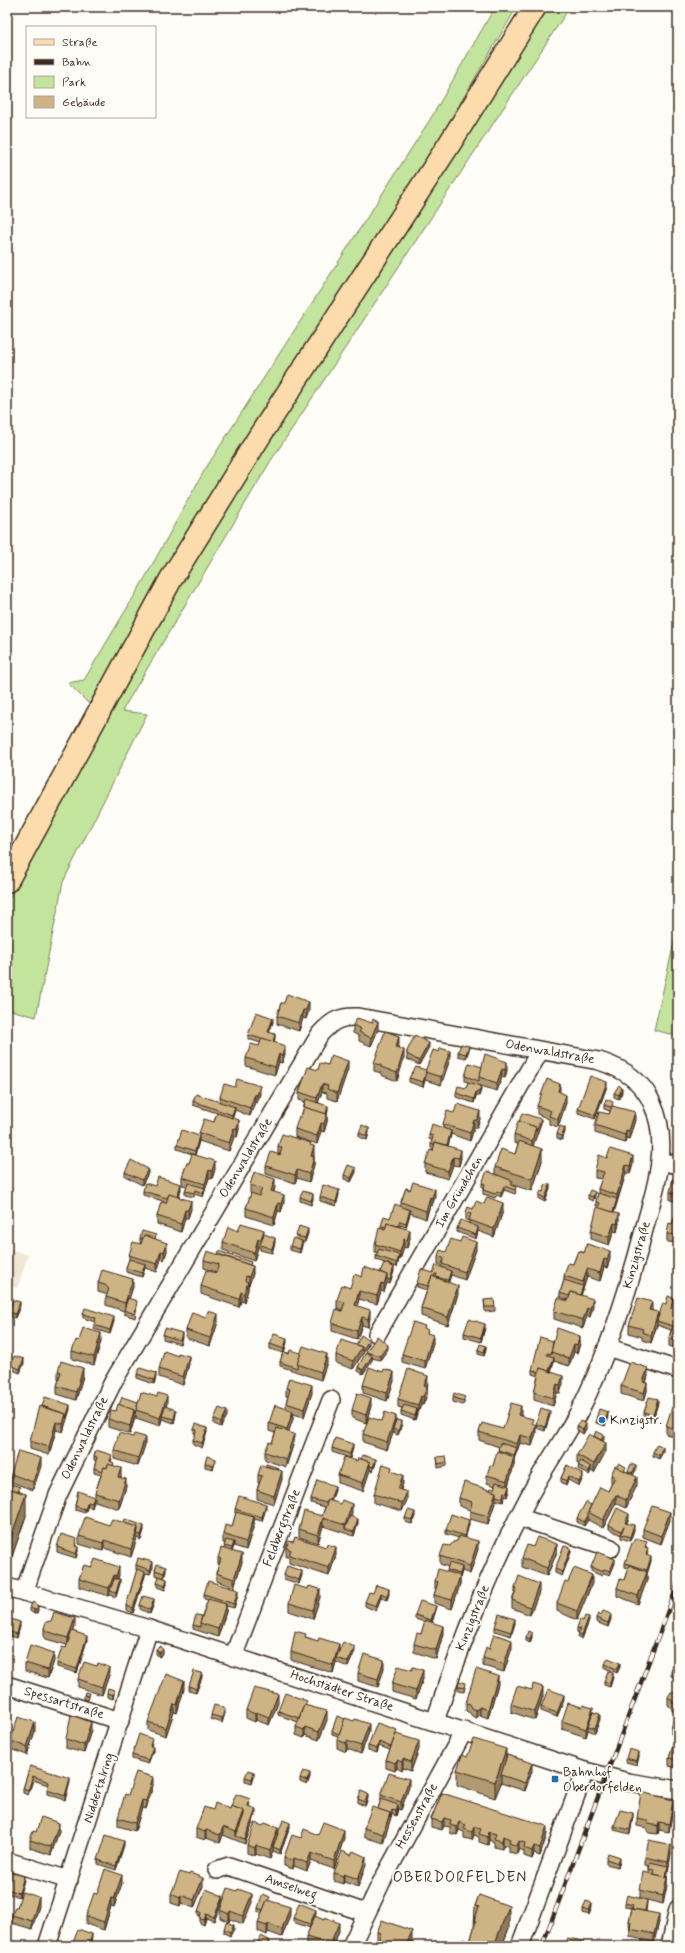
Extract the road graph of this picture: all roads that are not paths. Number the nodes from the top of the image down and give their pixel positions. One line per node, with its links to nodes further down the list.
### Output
1 (535, 7): 2 (main road)
2 (7, 881)
3 (540, 1051): 4 (street, Odenwaldstraße); 7 (street, Im Gründchen); 14 (street, Odenwaldstraße)
4 (646, 1090): 5 (street, Kinzigstraße)
5 (660, 1161): 6 (street); 8 (street, Kinzigstraße)
6 (678, 1165)
7 (378, 1334)
8 (607, 1347): 9 (street); 11 (street, Kinzigstraße)
9 (678, 1370)
10 (331, 1400): 16 (street, Feldbergstraße)
11 (518, 1517): 12 (street); 19 (street, Kinzigstraße)
12 (611, 1548)
13 (7, 1587): 14 (street, Hochstädter Straße)
14 (24, 1592): 15 (street, Hochstädter Straße)
15 (148, 1629): 16 (street, Hochstädter Straße); 18 (street, Niddertalring)
16 (233, 1657): 19 (street, Hochstädter Straße)
17 (7, 1685): 18 (street, Spessartstraße)
18 (120, 1721): 25 (street, Niddertalring)
19 (435, 1721): 20 (street, Hochstädter Straße)
20 (464, 1731): 21 (street, Hochstädter Straße); 27 (street, Hessenstraße)
21 (585, 1771): 22 (street, Hochstädter Straße); 31 (street)
22 (678, 1790)
23 (7, 1861): 25 (street)
24 (217, 1870): 27 (street, Amselweg)
25 (69, 1880): 29 (street, Niddertalring)
26 (678, 1909): 28 (street)
27 (366, 1913): 30 (street, Hessenstraße)
28 (674, 1938)
29 (47, 1946)
30 (351, 1946)
31 (520, 1946)

